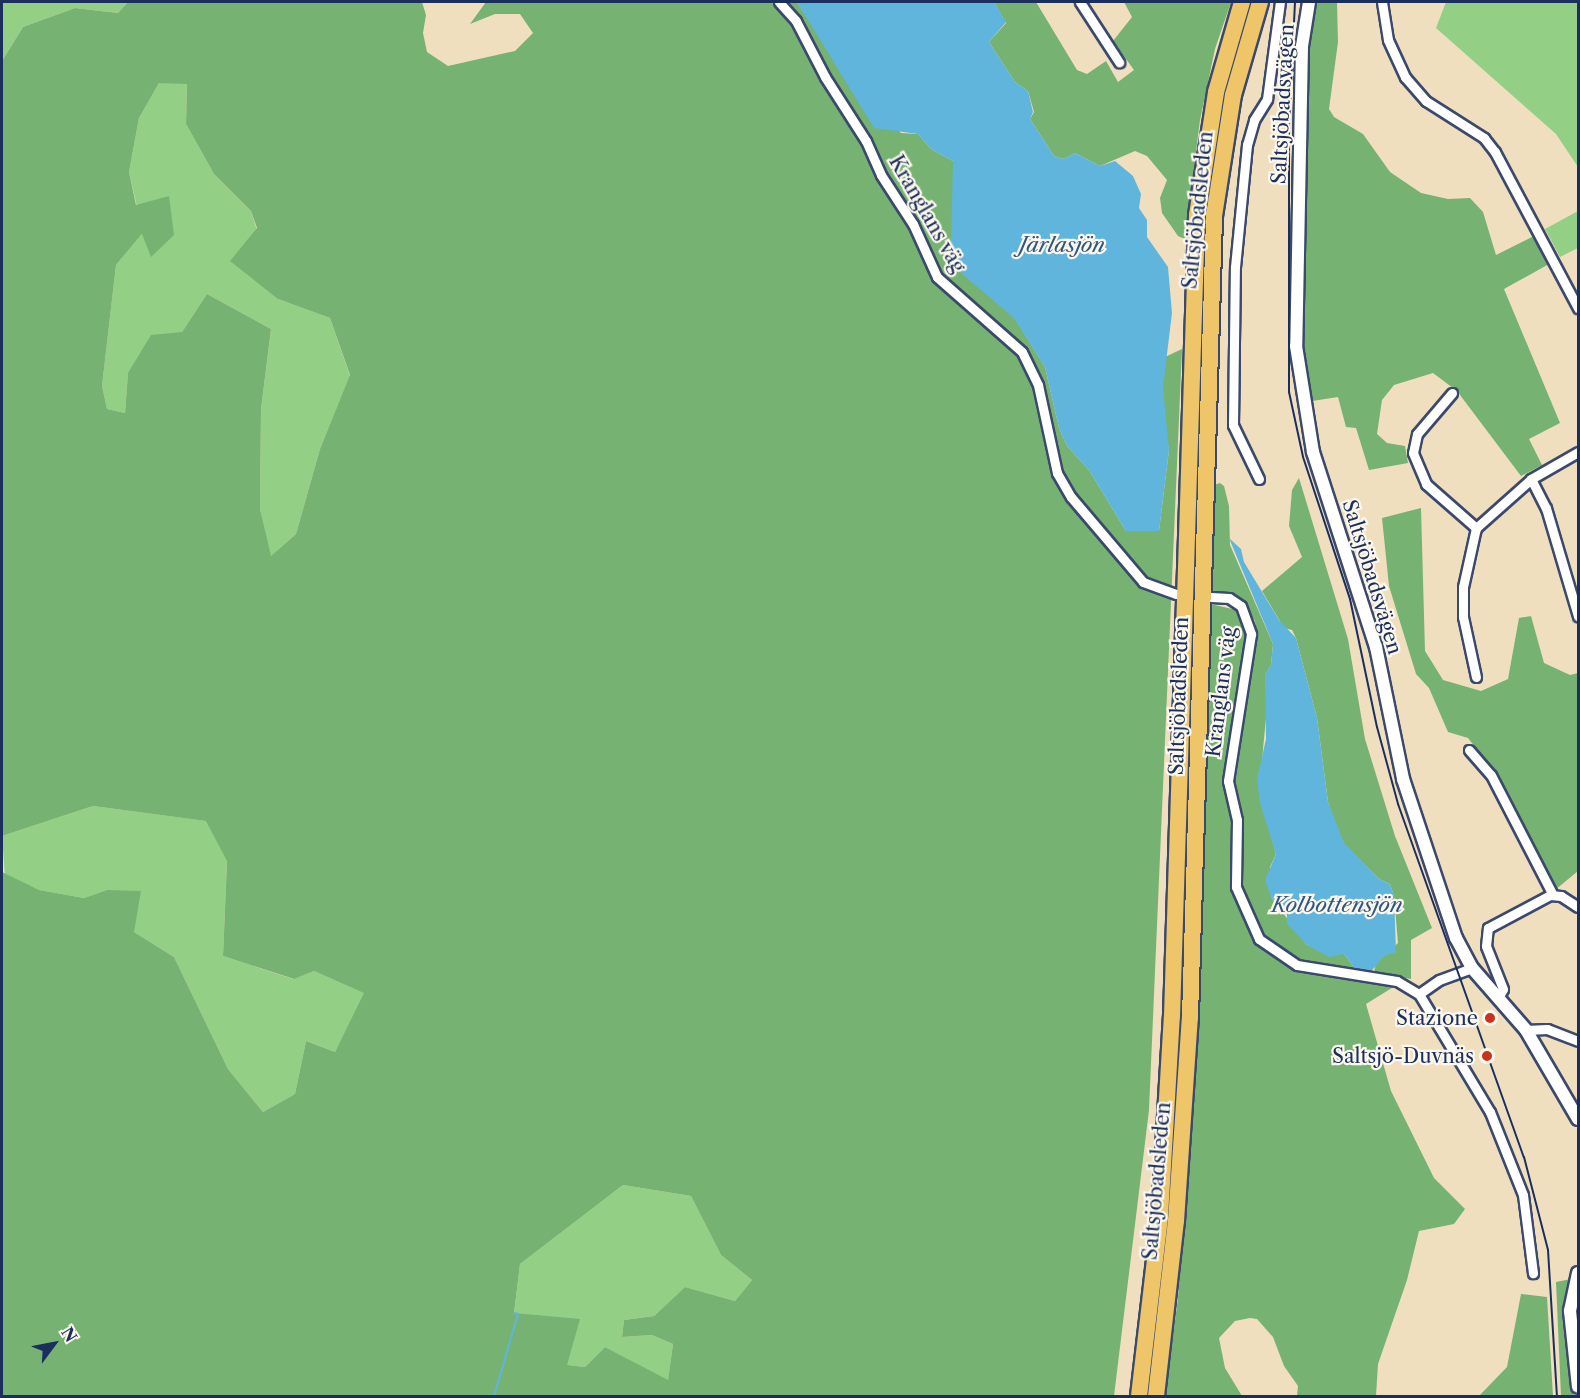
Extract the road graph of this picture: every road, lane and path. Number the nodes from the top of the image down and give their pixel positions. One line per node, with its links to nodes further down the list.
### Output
1 (778, 2): 15 (street, Kranglans väg)
2 (1080, 2): 8 (street)
3 (1242, 2): 31 (highway, Saltsjöbadsleden)
4 (1260, 2): 32 (highway, Saltsjöbadsleden)
5 (1280, 2): 12 (street)
6 (1309, 2): 22 (street, Saltsjöbadsvägen)
7 (1382, 2): 9 (street)
8 (1119, 62)
9 (1578, 308)
10 (1452, 393): 14 (street)
11 (1578, 452): 13 (street)
12 (1259, 479)
13 (1531, 479): 14 (street); 17 (street)
14 (1476, 528): 18 (street)
15 (1176, 594)
16 (1211, 597): 23 (street, Kranglans väg)
17 (1578, 616)
18 (1476, 677)
19 (1468, 750): 20 (street)
20 (1553, 895): 21 (street); 24 (street)
21 (1578, 907)
22 (1472, 968): 23 (street); 24 (street, Saltsjöbadsvägen)
23 (1419, 994): 28 (street)
24 (1498, 998): 25 (street, Saltsjöbadsvägen)
25 (1526, 1030): 26 (street); 27 (street, Saltsjöbadsvägen)
26 (1578, 1041)
27 (1578, 1119)
28 (1533, 1273)
29 (1578, 1273): 30 (street)
30 (1578, 1387)
31 (1139, 1396)
32 (1156, 1396)

